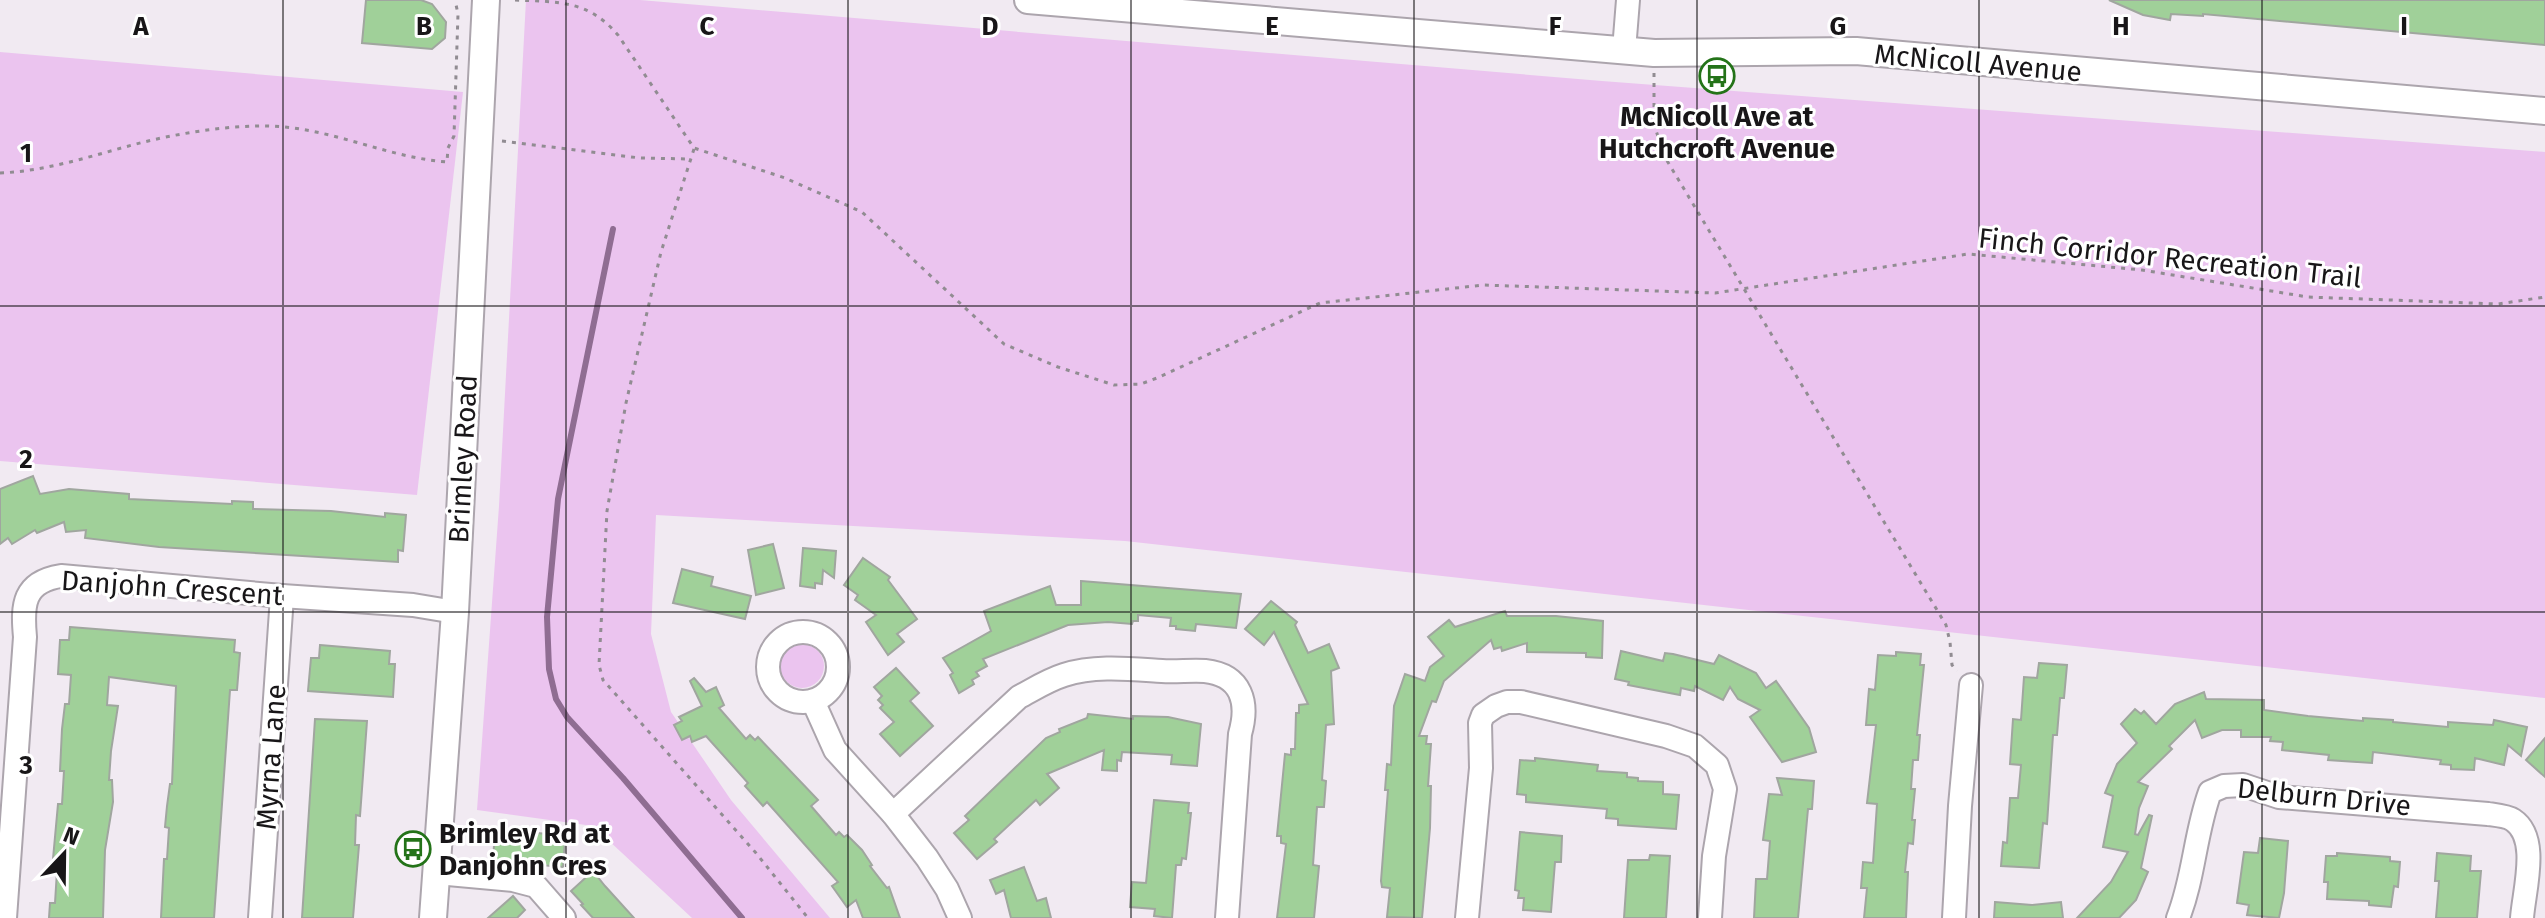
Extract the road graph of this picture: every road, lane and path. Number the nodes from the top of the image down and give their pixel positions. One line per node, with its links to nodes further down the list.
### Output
1 (455, 0): 12 (path)
2 (486, 0): 9 (main road, Brimley Road)
3 (515, 0): 10 (path)
4 (1028, 0): 6 (main road, McNicoll Avenue)
5 (1628, 0): 6 (street)
6 (1624, 50): 8 (main road, McNicoll Avenue)
7 (1654, 73): 13 (path)
8 (2545, 111)
9 (478, 139): 11 (path); 16 (main road, Brimley Road)
10 (694, 148): 11 (path); 13 (path, Finch Corridor Recreation Trail)
11 (691, 159): 25 (path)
12 (0, 173)
13 (1745, 290): 14 (path, Finch Corridor Recreation Trail); 17 (path)
14 (2545, 297)
15 (282, 596): 16 (street, Danjohn Crescent); 21 (street, Danjohn Crescent); 22 (street, Myrna Lane)
16 (455, 612): 20 (main road, Brimley Road)
17 (1971, 685): 30 (street)
18 (813, 701): 19 (street)
19 (893, 814): 26 (street); 27 (street)
20 (437, 873): 23 (main road, Brimley Road); 24 (street)
21 (5, 918)
22 (260, 918)
23 (433, 918)
24 (564, 918)
25 (808, 918)
26 (960, 918)
27 (1227, 918)
28 (1467, 918): 29 (street)
29 (1710, 918)
30 (1954, 918)
31 (2178, 918): 32 (street, Delburn Drive)
32 (2522, 918)

